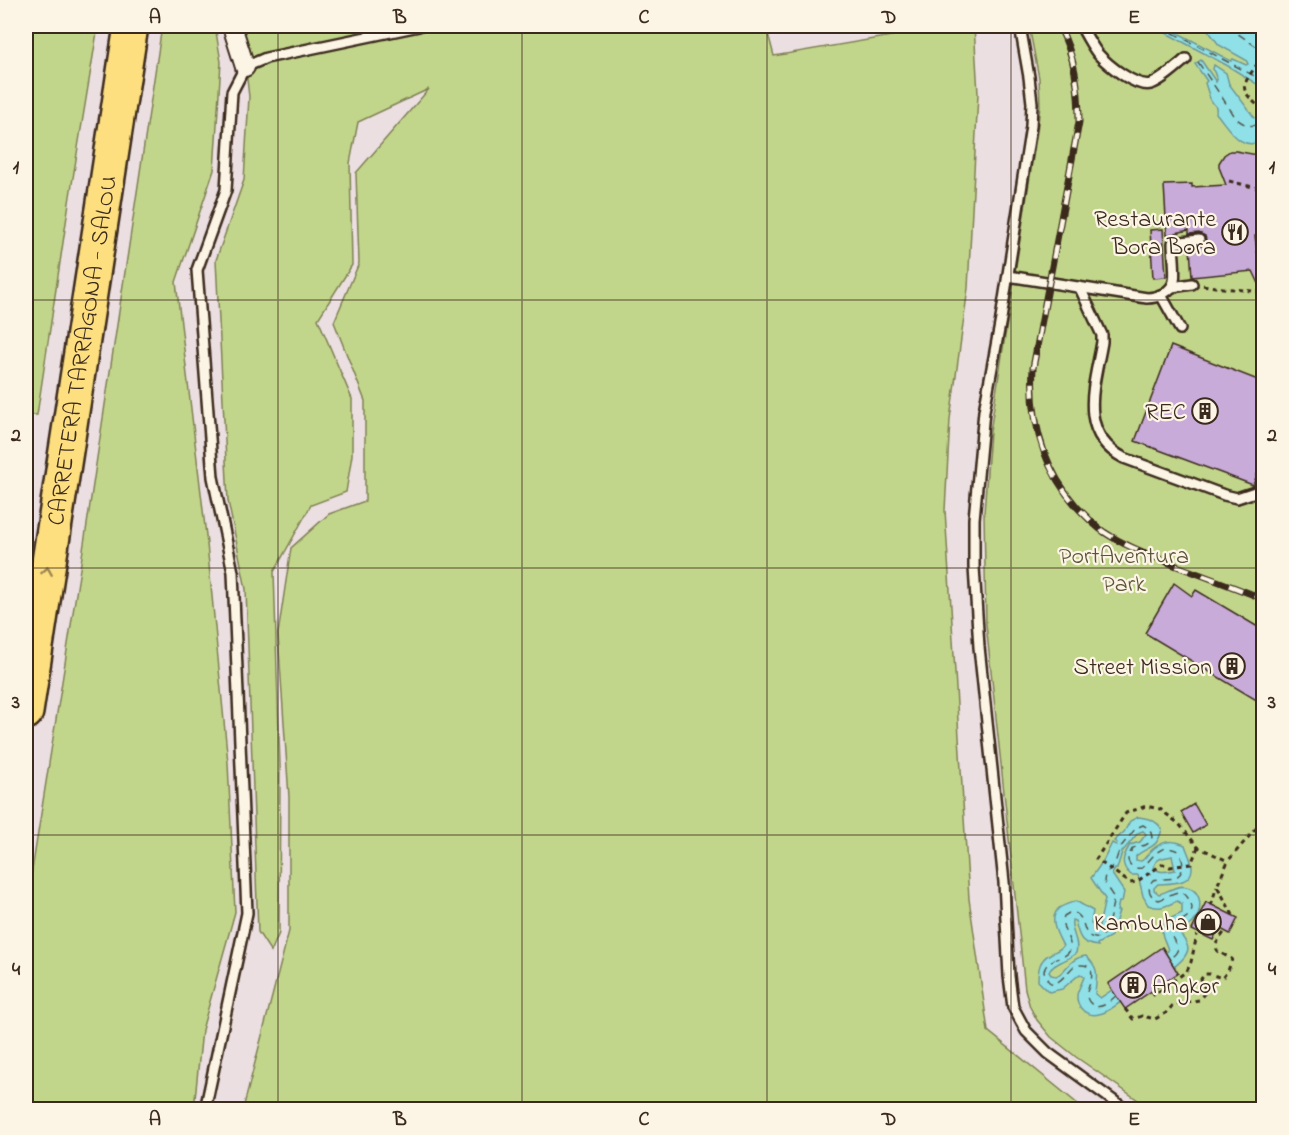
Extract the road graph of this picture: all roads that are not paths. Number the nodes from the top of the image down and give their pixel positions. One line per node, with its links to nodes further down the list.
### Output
1 (110, 26): 17 (highway, CARRETERA TARRAGONA - SALOU)
2 (131, 26): 18 (highway, CARRETERA TARRAGONA - SALOU, one-way to 2)
3 (232, 26): 8 (street)
4 (419, 26): 8 (lane)
5 (1020, 26): 10 (lane)
6 (1081, 26): 7 (lane)
7 (1186, 59)
8 (245, 68): 19 (lane)
9 (1199, 240): 12 (lane)
10 (1008, 276): 13 (lane); 20 (lane)
11 (1196, 284): 12 (lane)
12 (1172, 287): 14 (lane)
13 (1080, 288): 14 (lane); 16 (lane)
14 (1161, 295): 15 (lane)
15 (1180, 329)
16 (1263, 489)
17 (26, 571)
18 (26, 712)
19 (205, 1110)
20 (1126, 1110)

